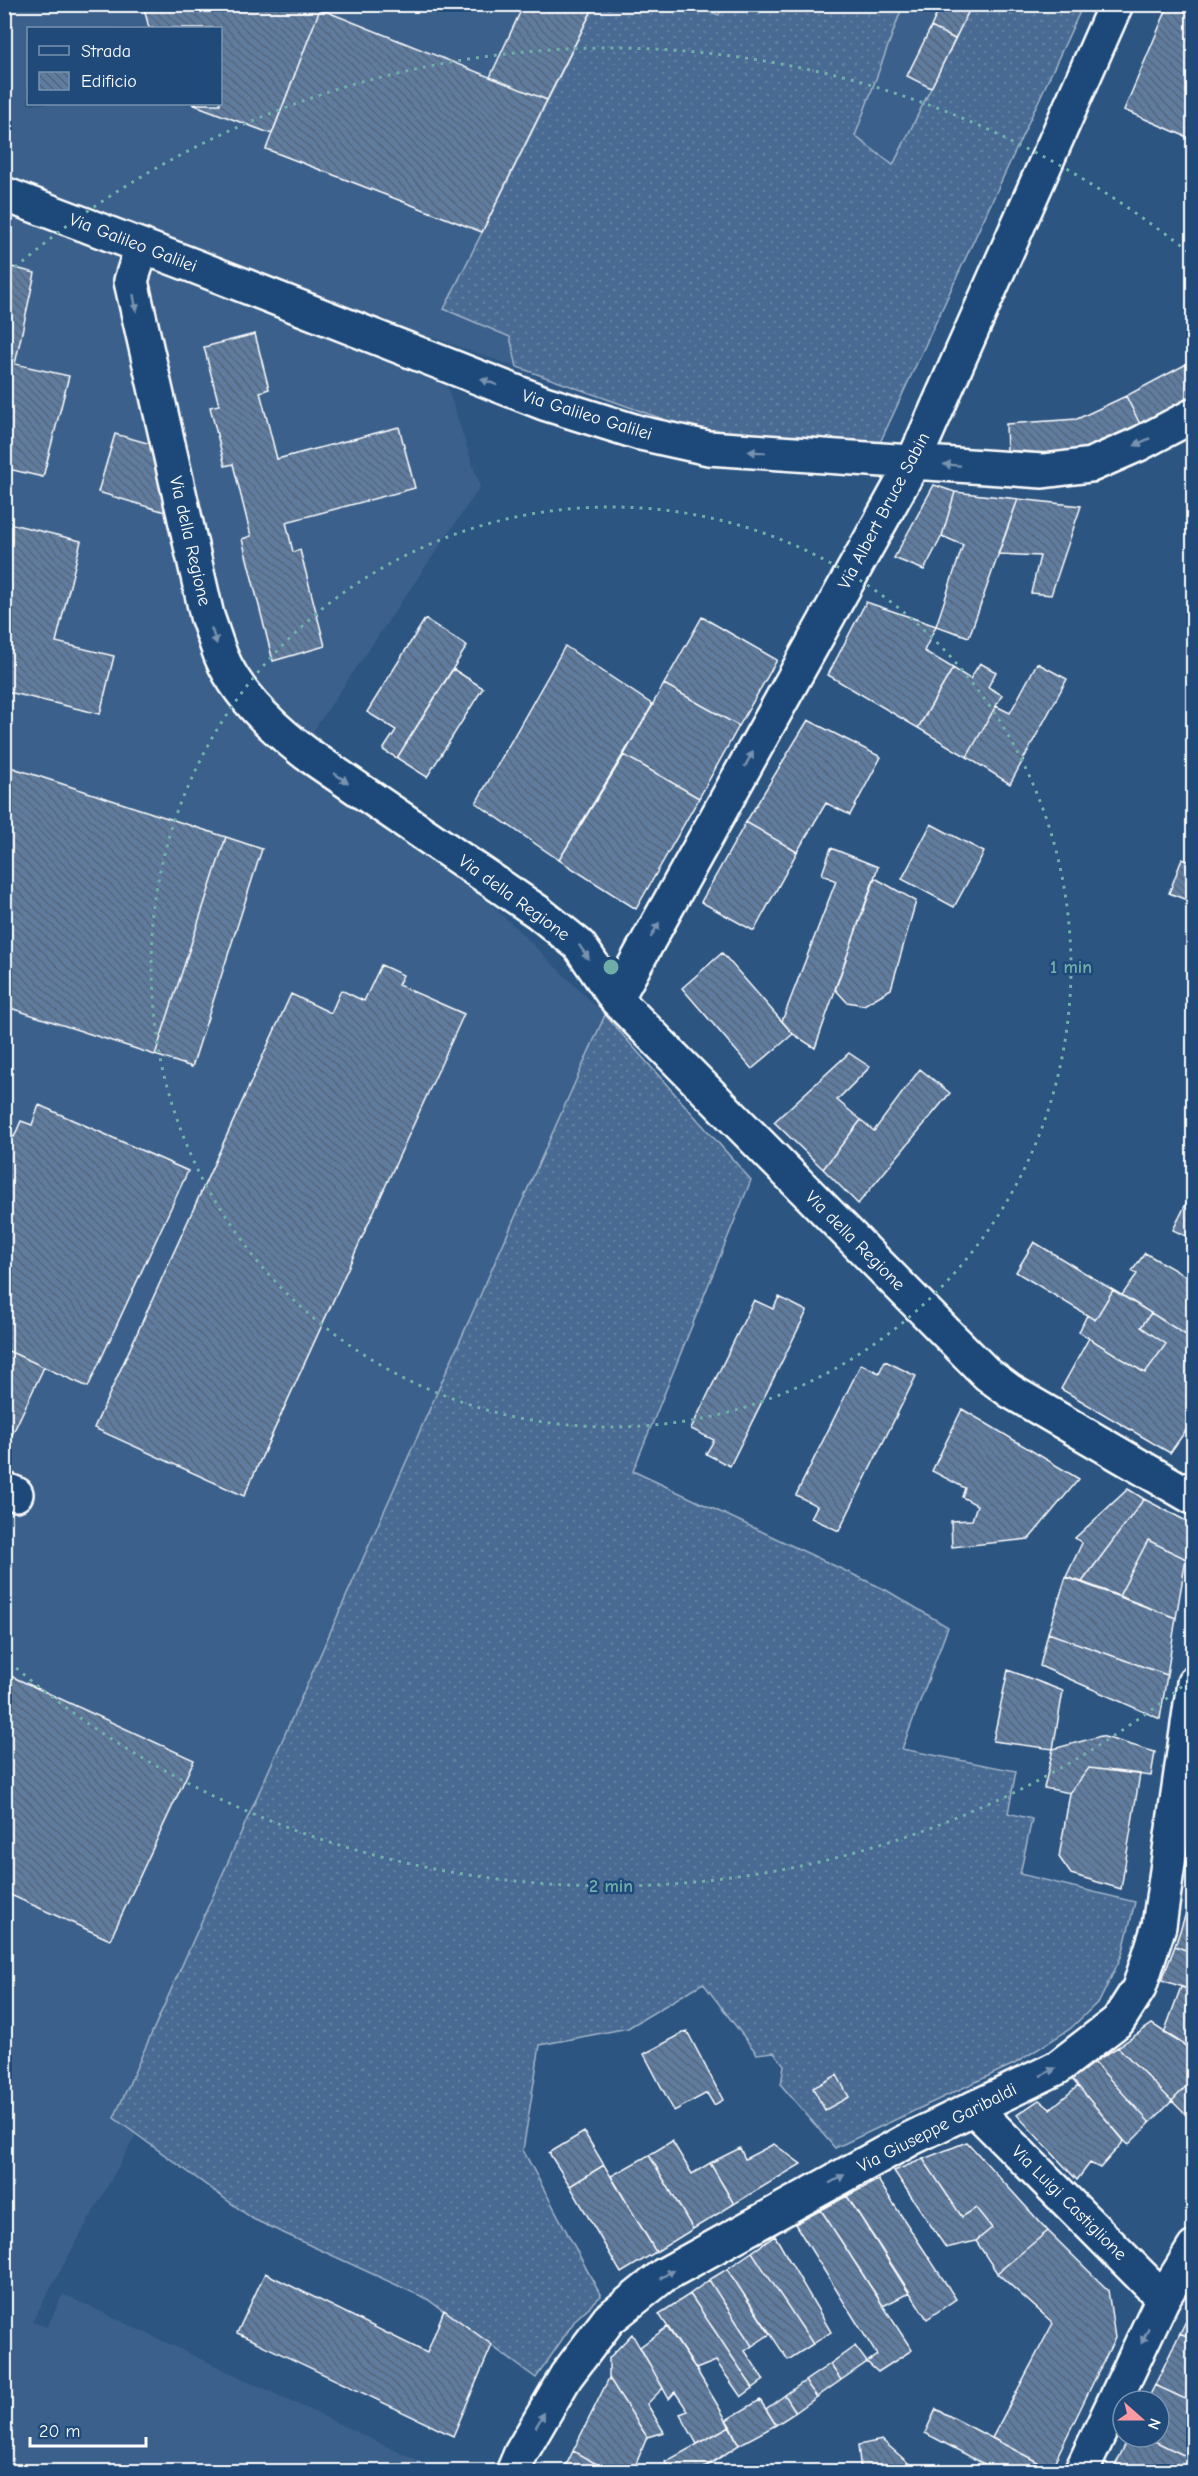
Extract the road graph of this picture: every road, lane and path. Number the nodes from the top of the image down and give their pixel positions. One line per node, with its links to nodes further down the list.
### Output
1 (1116, 4): 5 (street, Via Albert Bruce Sabin)
2 (4, 194): 3 (street, Via Galileo Galilei)
3 (142, 246): 5 (street, Via Galileo Galilei, one-way to 3); 6 (street, Via della Regione, one-way to 6)
4 (1194, 415): 5 (street, Via Galileo Galilei, one-way to 5)
5 (913, 463): 6 (street, Via Albert Bruce Sabin, one-way to 5)
6 (616, 999): 7 (street, Via della Regione)
7 (1194, 1498)
8 (1194, 1683): 9 (street, Via Giuseppe Garibaldi, one-way to 8)
9 (974, 2108): 11 (street, Via Luigi Castiglione); 12 (street, Via Giuseppe Garibaldi, one-way to 9)
10 (1194, 2248): 11 (street)
11 (1163, 2298): 13 (street, one-way to 13)
12 (513, 2472)
13 (1080, 2472)

